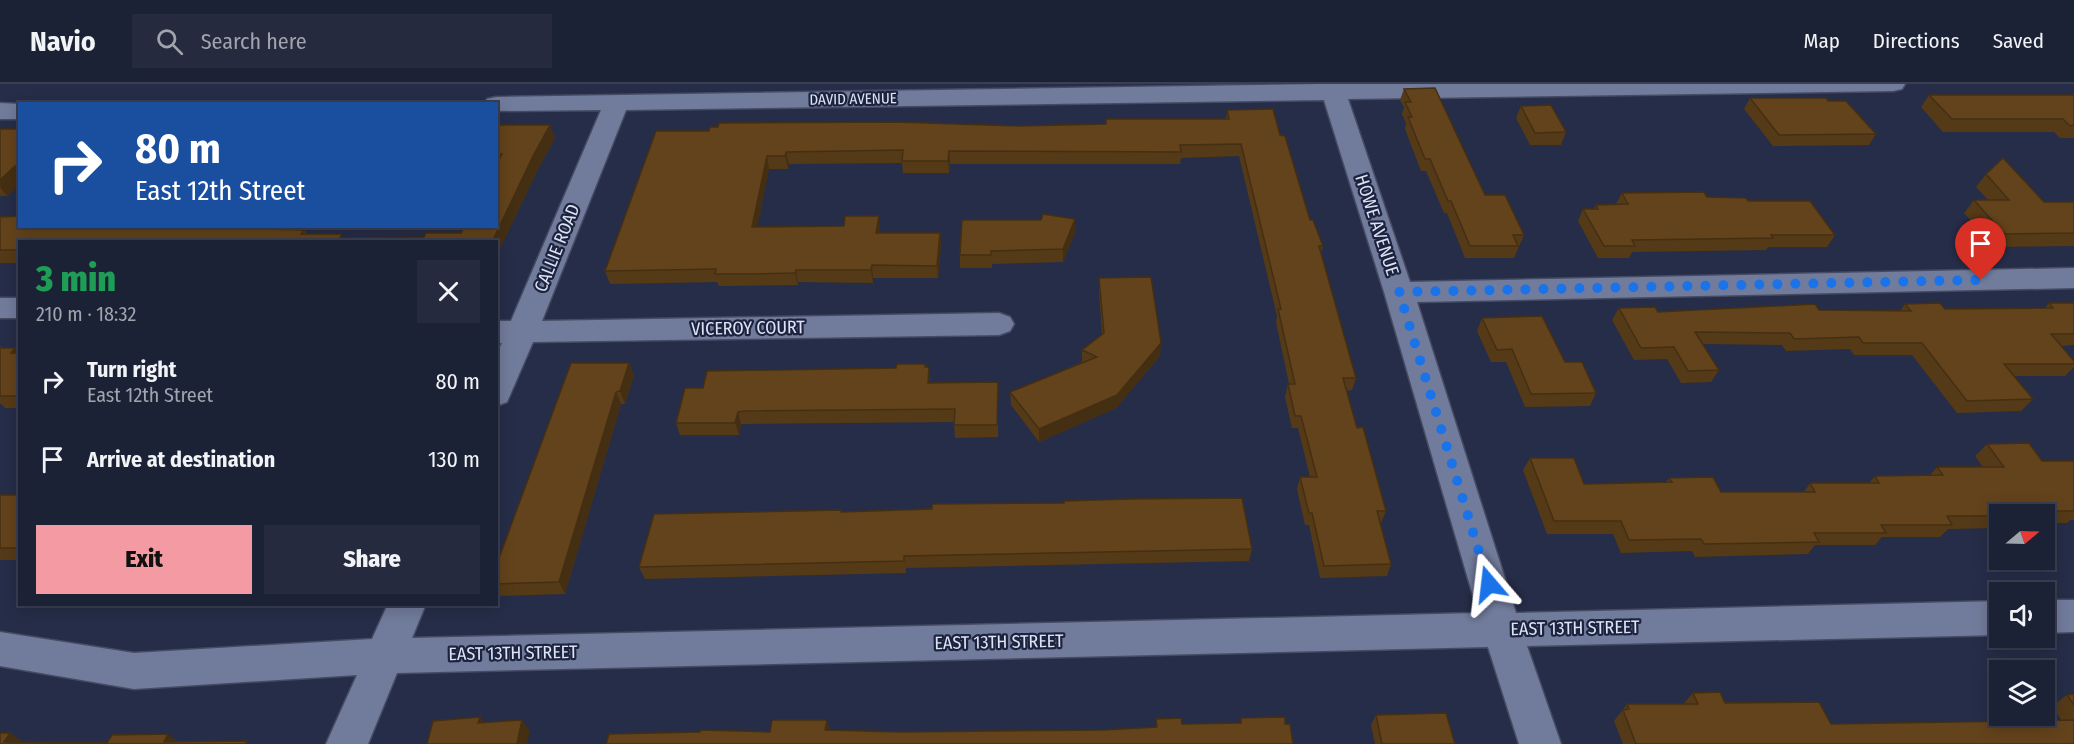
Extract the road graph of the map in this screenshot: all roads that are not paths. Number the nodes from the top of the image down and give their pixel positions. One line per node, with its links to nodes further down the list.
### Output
1 (1893, 84): 2 (street, DAVID AVENUE)
2 (1332, 88): 3 (street, DAVID AVENUE); 8 (street, HOWE AVENUE)
3 (617, 102): 4 (street, DAVID AVENUE); 12 (street, CALLIE ROAD)
4 (498, 104)
5 (0, 111): 6 (street)
6 (18, 111)
7 (2074, 278): 8 (street)
8 (1399, 292): 18 (street, HOWE AVENUE)
9 (0, 308): 10 (street)
10 (18, 308)
11 (999, 324): 12 (street, VICEROY COURT)
12 (510, 331): 13 (street, CALLIE ROAD)
13 (498, 385)
14 (405, 606): 20 (street)
15 (2074, 616): 16 (street)
16 (2055, 617)
17 (1989, 618): 18 (street, EAST 13TH STREET)
18 (1502, 629): 20 (street, EAST 13TH STREET); 22 (street, HOWE AVENUE)
19 (0, 649): 20 (street, EAST 13TH STREET)
20 (384, 657): 21 (street)
21 (346, 744)
22 (1540, 744)

